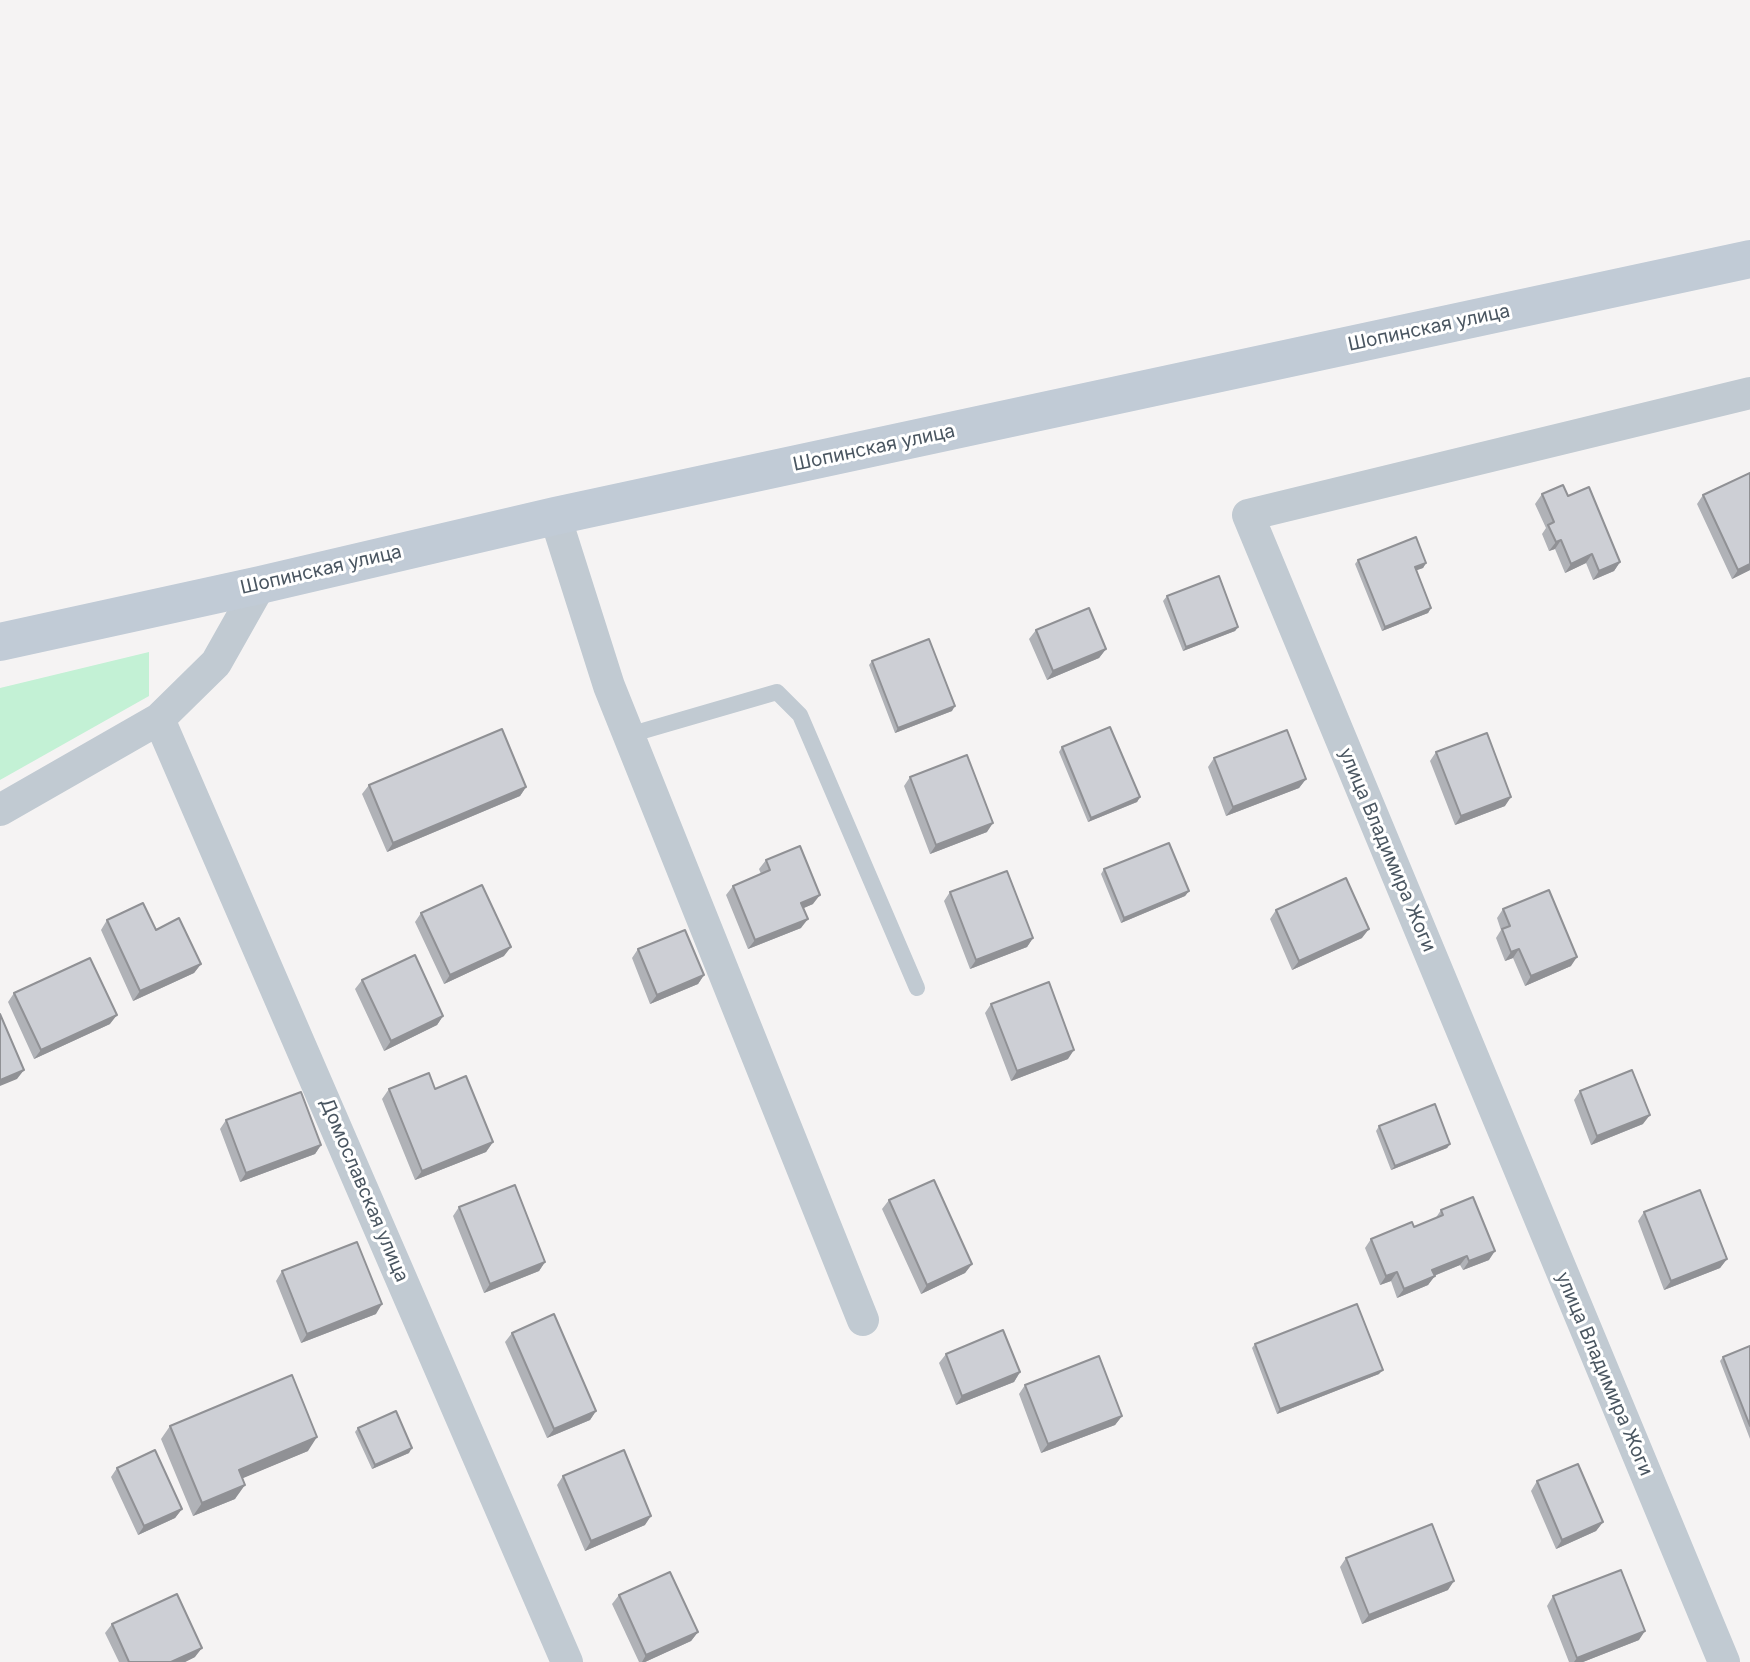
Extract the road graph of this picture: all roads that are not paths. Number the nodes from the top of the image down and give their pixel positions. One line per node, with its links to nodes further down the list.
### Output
1 (1750, 259): 3 (street, Шопинская улица)
2 (1750, 393): 12 (street, улица Владимира Жоги)
3 (555, 516): 4 (street, Шопинская улица); 7 (street)
4 (260, 585): 5 (street, Шопинская улица); 6 (street)
5 (0, 642)
6 (159, 719): 8 (street); 11 (street, Домославская улица)
7 (629, 736): 9 (lane); 10 (street)
8 (0, 810)
9 (917, 988)
10 (863, 1320)
11 (568, 1662)
12 (1724, 1662)

